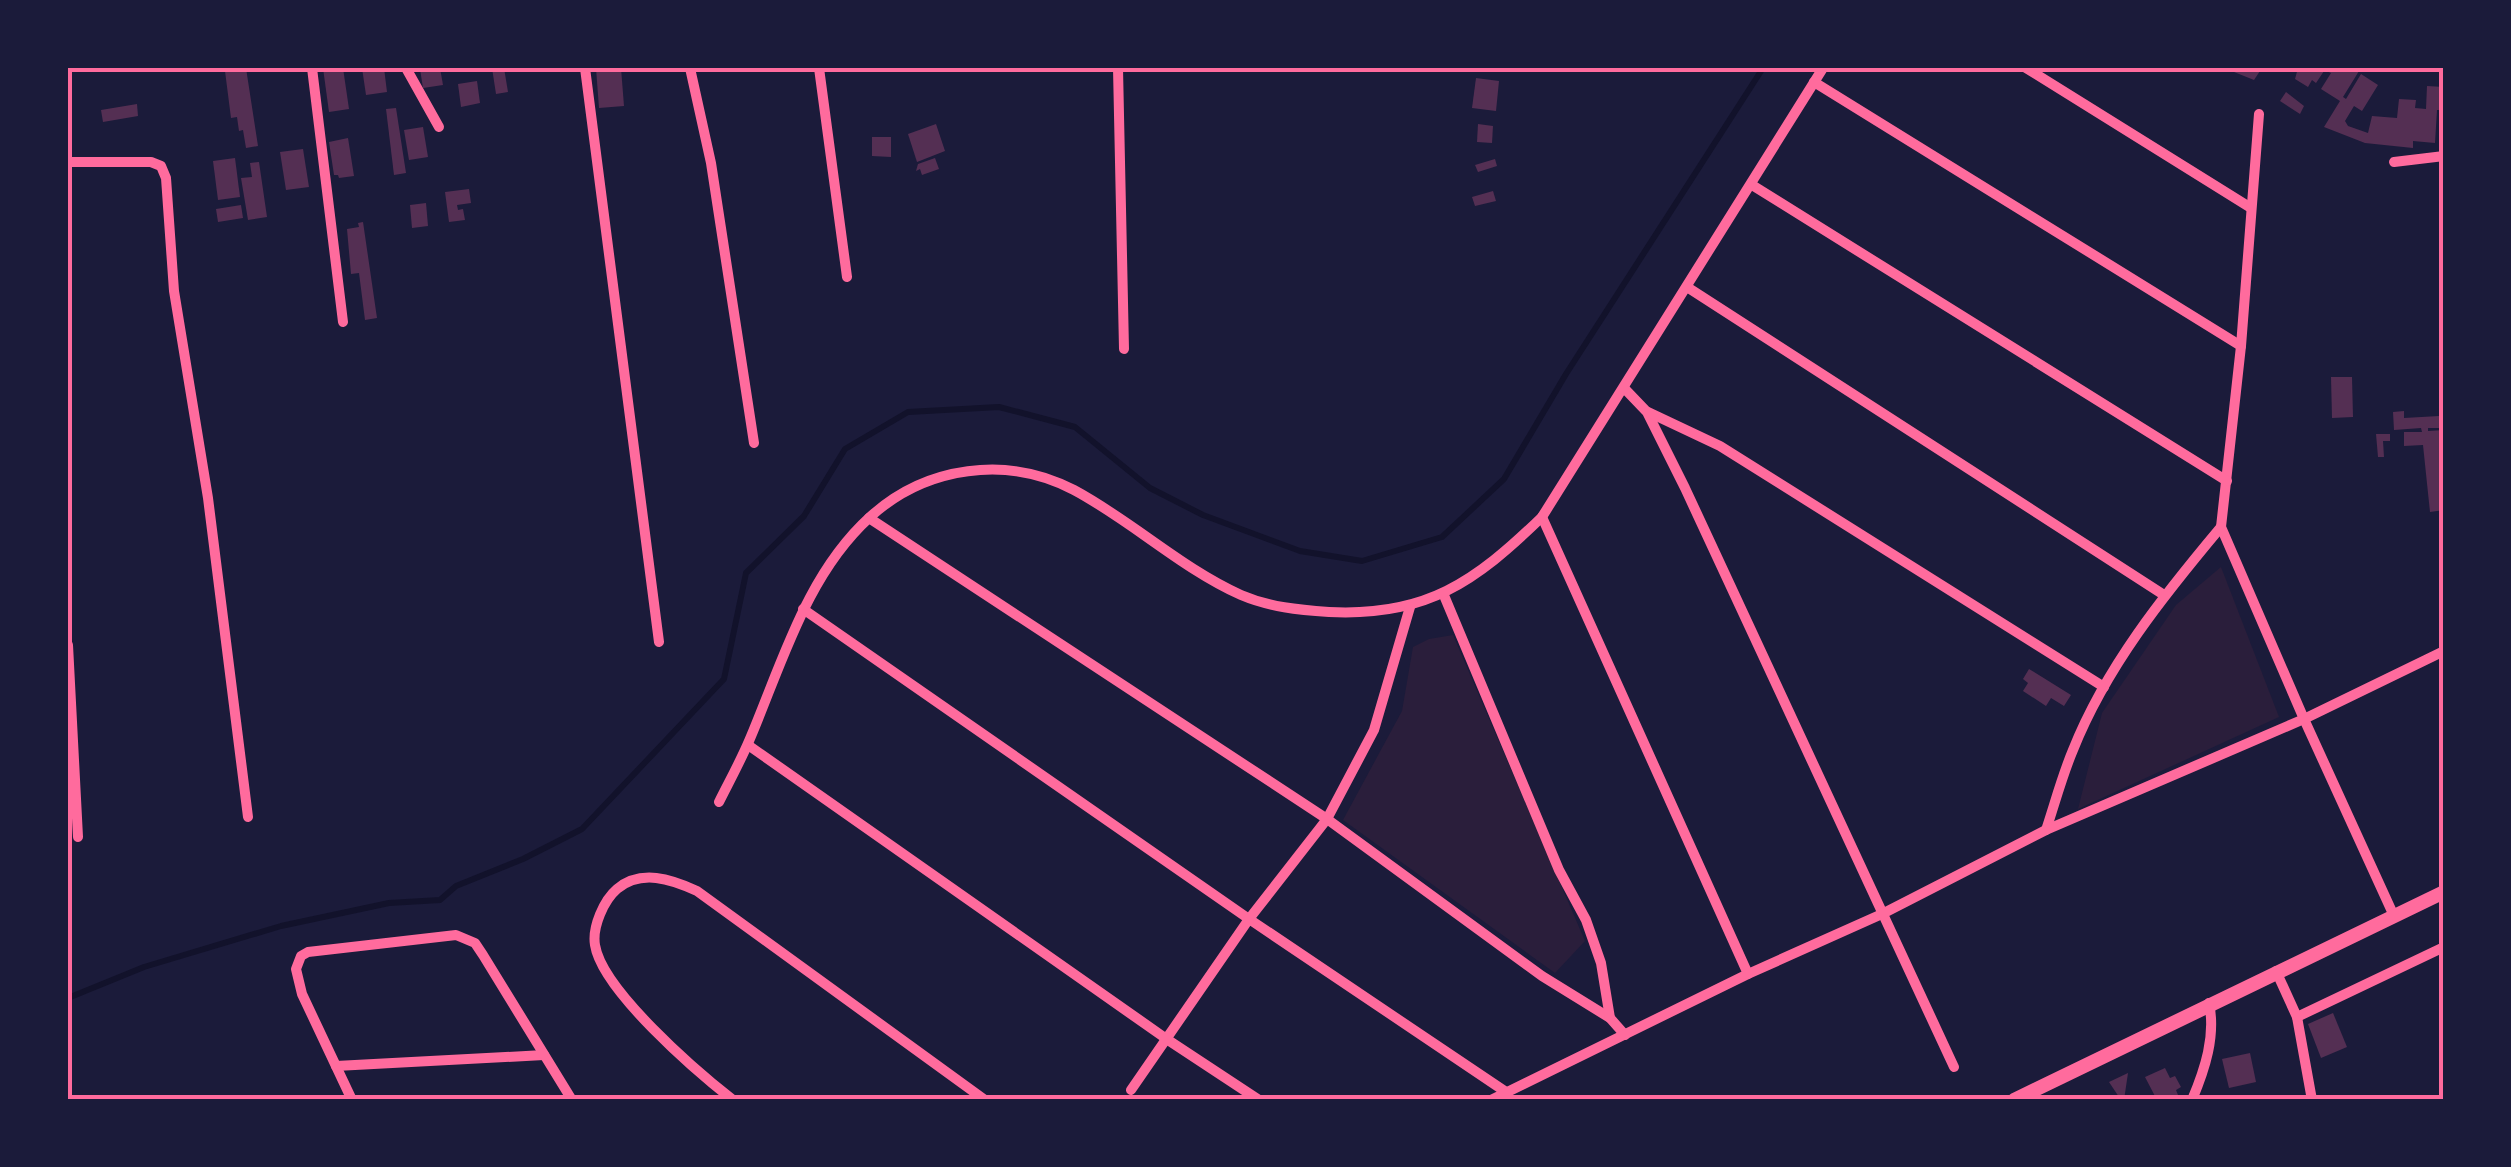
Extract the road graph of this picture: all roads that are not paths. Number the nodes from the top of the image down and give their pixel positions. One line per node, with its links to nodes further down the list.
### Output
1 (312, 68): 19 (street)
2 (406, 68): 11 (street)
3 (584, 68): 33 (street)
4 (690, 68): 24 (street)
5 (819, 68): 17 (street)
6 (1118, 68): 21 (street)
7 (1823, 68): 9 (street)
8 (2026, 68): 16 (street)
9 (1814, 82): 15 (street); 20 (street)
10 (2259, 114): 16 (street)
11 (440, 127)
12 (2444, 156): 14 (street)
13 (68, 162): 40 (street)
14 (2394, 162)
15 (1752, 185): 18 (street); 25 (street)
16 (2251, 208): 20 (street)
17 (847, 277)
18 (1687, 287): 22 (street); 30 (street)
19 (343, 322)
20 (2241, 346): 25 (street)
21 (1124, 349)
22 (1624, 388): 23 (street); 26 (street)
23 (1647, 412): 36 (street); 45 (street)
24 (754, 442)
25 (2227, 481): 28 (street)
26 (1542, 517): 29 (street); 50 (street)
27 (869, 518): 31 (street); 32 (street); 41 (street)
28 (2221, 527): 30 (street); 37 (street)
29 (1444, 594): 31 (street); 53 (street)
30 (2164, 595): 36 (street)
31 (1410, 607): 41 (street)
32 (803, 609): 38 (street); 47 (street)
33 (659, 642)
34 (68, 645): 43 (street)
35 (2444, 652): 37 (street)
36 (2104, 686): 42 (street)
37 (2304, 719): 42 (street); 46 (street)
38 (748, 745): 39 (street); 55 (street)
39 (719, 802)
40 (248, 817)
41 (1327, 819): 47 (street); 53 (street)
42 (2046, 830): 45 (street)
43 (78, 837)
44 (2444, 892): 46 (street)
45 (1882, 914): 50 (street); 58 (street)
46 (2394, 916): 49 (street)
47 (1249, 919): 55 (street); 60 (street)
48 (2444, 947): 52 (street)
49 (2276, 971): 51 (street); 52 (street)
50 (1748, 974): 54 (street)
51 (2209, 1003): 67 (street); 68 (street)
52 (2298, 1017): 69 (street)
53 (1610, 1018): 54 (street)
54 (1625, 1034): 60 (street)
55 (1168, 1040): 59 (street); 65 (street)
56 (544, 1055): 57 (street); 57 (street); 62 (street)
57 (336, 1066): 61 (street)
58 (1954, 1067)
59 (1132, 1090)
60 (1506, 1092): 66 (street)
61 (352, 1100)
62 (572, 1100)
63 (734, 1100): 64 (street)
64 (984, 1100)
65 (1260, 1100)
66 (1491, 1100)
67 (2014, 1100)
68 (2192, 1100)
69 (2312, 1100)

